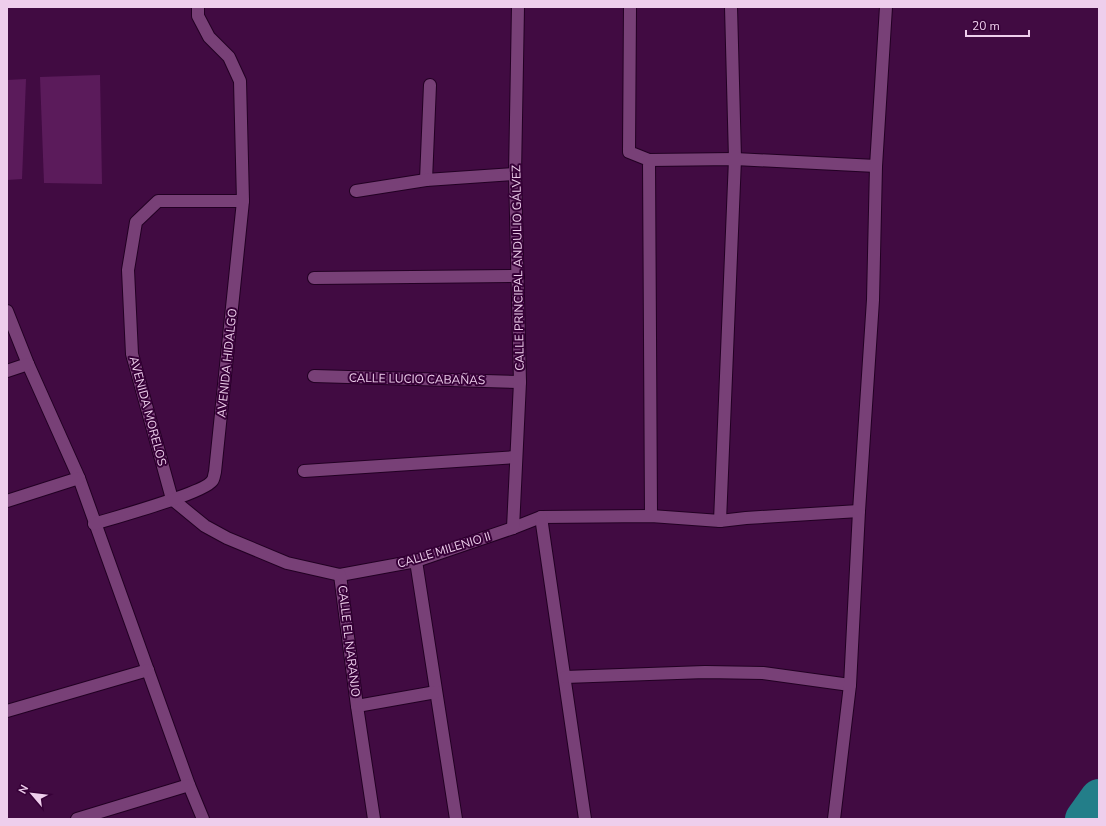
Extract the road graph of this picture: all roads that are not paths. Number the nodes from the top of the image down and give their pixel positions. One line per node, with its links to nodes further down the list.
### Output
1 (198, 7): 13 (street, AVENIDA HIDALGO)
2 (518, 7): 10 (street, CALLE PRINCIPAL ANDULIO GÁLVEZ)
3 (630, 7): 8 (street)
4 (731, 7): 7 (street)
5 (886, 7): 9 (street)
6 (430, 85): 11 (street)
7 (735, 159): 8 (street); 9 (street); 29 (street)
8 (649, 160): 27 (street)
9 (876, 166): 26 (street)
10 (514, 174): 11 (street); 14 (street, CALLE PRINCIPAL ANDULIO GÁLVEZ)
11 (426, 180): 12 (street)
12 (356, 191)
13 (243, 201): 24 (street, AVENIDA HIDALGO); 24 (street, AVENIDA MORELOS)
14 (518, 276): 15 (street); 20 (street, CALLE PRINCIPAL ANDULIO GÁLVEZ)
15 (314, 278)
16 (7, 311): 17 (street)
17 (28, 364): 18 (street); 23 (street)
18 (7, 371)
19 (314, 376): 20 (street, CALLE LUCIO CABAÑAS)
20 (520, 382): 21 (street, CALLE PRINCIPAL ANDULIO GÁLVEZ)
21 (516, 457): 22 (street); 31 (street, CALLE PRINCIPAL ANDULIO GÁLVEZ)
22 (304, 470)
23 (79, 478): 25 (street); 30 (street)
24 (172, 499): 30 (street, AVENIDA HIDALGO); 33 (street, CALLE MILENIO II)
25 (7, 501)
26 (859, 511): 29 (street, CALLE MILENIO II); 36 (street)
27 (651, 516): 28 (street, CALLE MILENIO II); 29 (street, CALLE MILENIO II)
28 (540, 518): 31 (street, CALLE MILENIO II); 35 (street)
29 (720, 521)
30 (94, 524): 34 (street)
31 (513, 528): 32 (street, CALLE MILENIO II)
32 (416, 561): 33 (street, CALLE MILENIO II); 37 (street)
33 (340, 575): 38 (street, CALLE EL NARANJO)
34 (148, 670): 39 (street); 40 (street)
35 (565, 677): 36 (street); 45 (street)
36 (850, 685): 46 (street)
37 (436, 692): 38 (street); 44 (street)
38 (357, 706): 43 (street, CALLE EL NARANJO)
39 (7, 711)
40 (189, 786): 41 (street); 42 (street)
41 (77, 819)
42 (203, 819)
43 (374, 819)
44 (456, 819)
45 (585, 819)
46 (834, 819)

